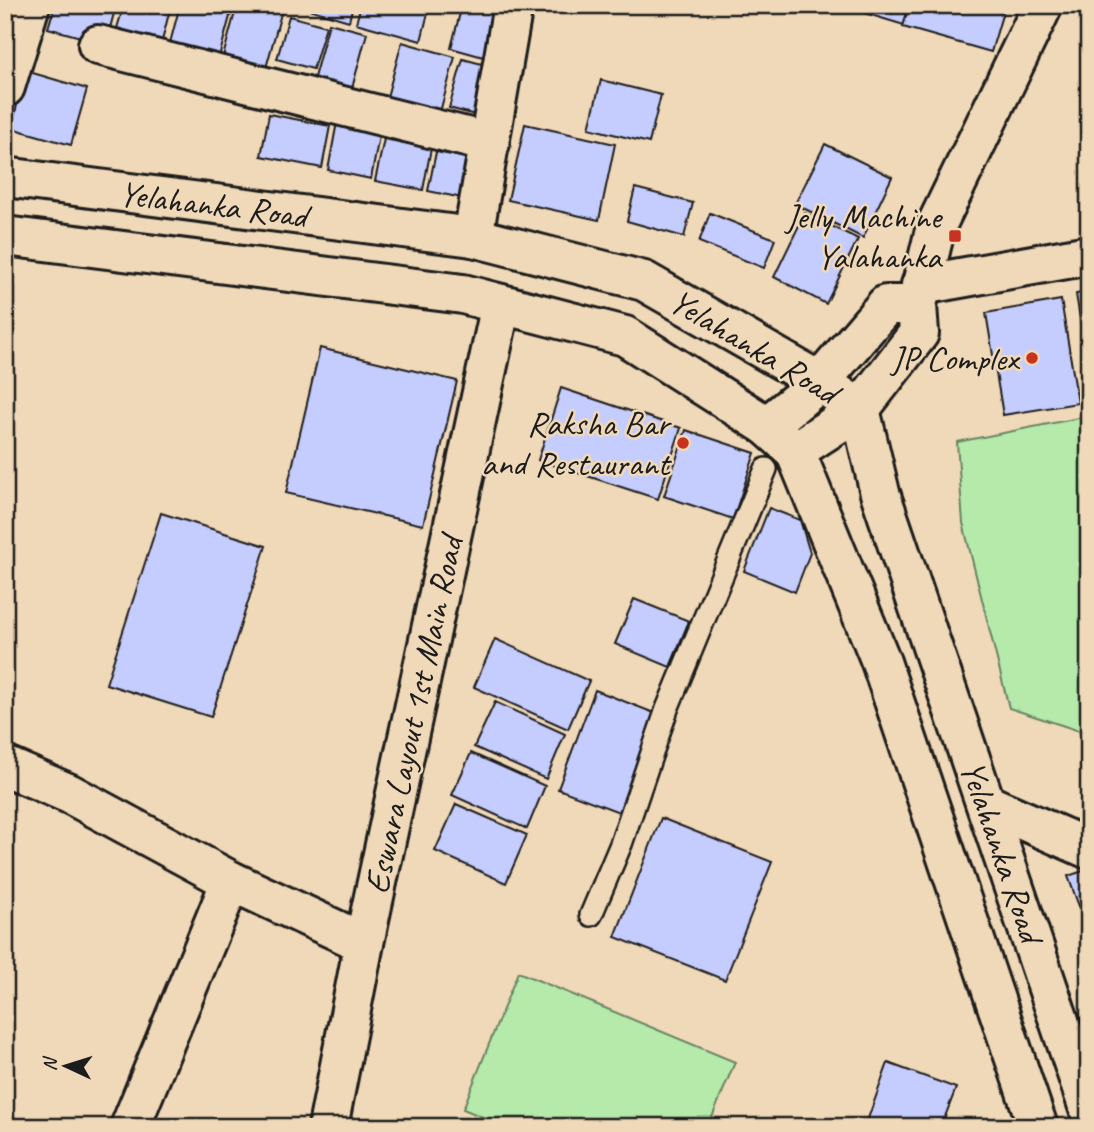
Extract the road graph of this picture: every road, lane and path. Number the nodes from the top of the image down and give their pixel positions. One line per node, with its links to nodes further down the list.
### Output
1 (30, 5): 5 (main road)
2 (513, 5): 6 (main road)
3 (1043, 5): 11 (main road)
4 (98, 45): 6 (main road)
5 (5, 87)
6 (489, 143): 9 (main road)
7 (5, 177): 9 (main road, Yelahanka Road)
8 (5, 236): 12 (main road, Yelahanka Road)
9 (474, 237): 13 (main road, Yelahanka Road)
10 (1089, 255): 11 (main road)
11 (919, 295): 13 (main road); 14 (main road)
12 (501, 304): 15 (main road, Yelahanka Road); 21 (main road, Eswara Layout 1st Main Road)
13 (820, 382): 14 (main road, Yelahanka Road); 15 (main road)
14 (860, 409): 15 (main road); 17 (main road, Yelahanka Road)
15 (776, 449): 20 (lane); 25 (main road, Yelahanka Road)
16 (5, 766): 19 (main road)
17 (986, 804): 18 (main road); 22 (main road, Yelahanka Road)
18 (1089, 849)
19 (231, 881): 21 (main road); 23 (main road)
20 (591, 915)
21 (364, 943): 24 (main road, Eswara Layout 1st Main Road)
22 (1089, 1110)
23 (130, 1127)
24 (328, 1127)
25 (1038, 1127)

